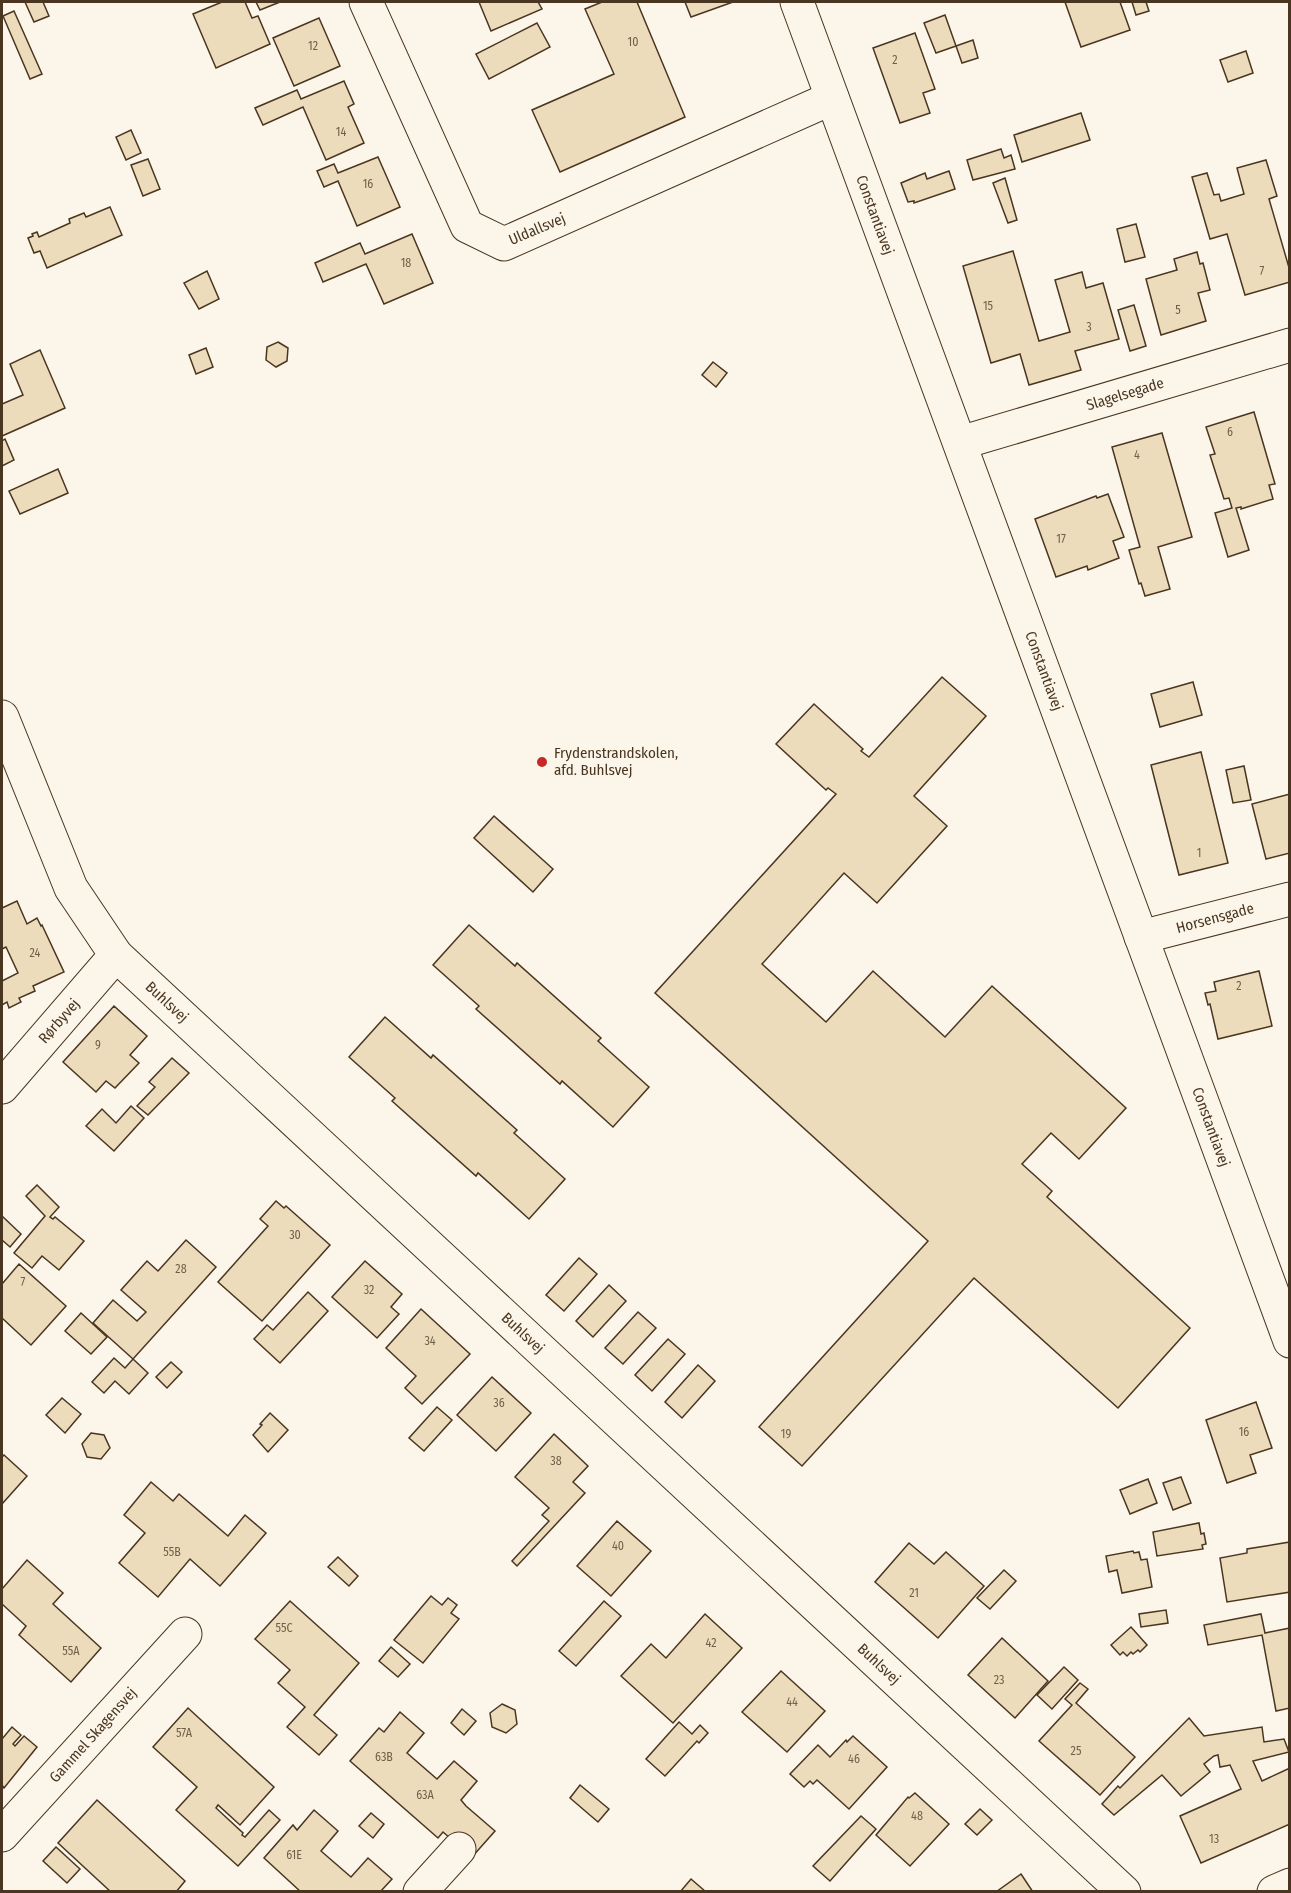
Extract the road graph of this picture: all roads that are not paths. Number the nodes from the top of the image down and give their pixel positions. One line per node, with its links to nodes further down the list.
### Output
1 (366, 2): 3 (street, Uldallsvej)
2 (797, 2): 3 (street, Constantiavej)
3 (832, 98): 5 (street, Constantiavej)
4 (1290, 345): 5 (street, Slagelsegade)
5 (960, 443): 8 (street, Constantiavej)
6 (2, 717): 9 (street, Buhlsvej)
7 (1290, 899): 8 (street, Horsensgade)
8 (1142, 938): 11 (street, Constantiavej)
9 (116, 956): 10 (street, Rørbyvej); 17 (street, Buhlsvej)
10 (2, 1087)
11 (1290, 1341)
12 (184, 1634): 13 (street, Gammel Skagensvej)
13 (2, 1835)
14 (459, 1849): 16 (street)
15 (1290, 1885): 18 (street)
16 (420, 1892)
17 (1124, 1892)
18 (1274, 1892)

